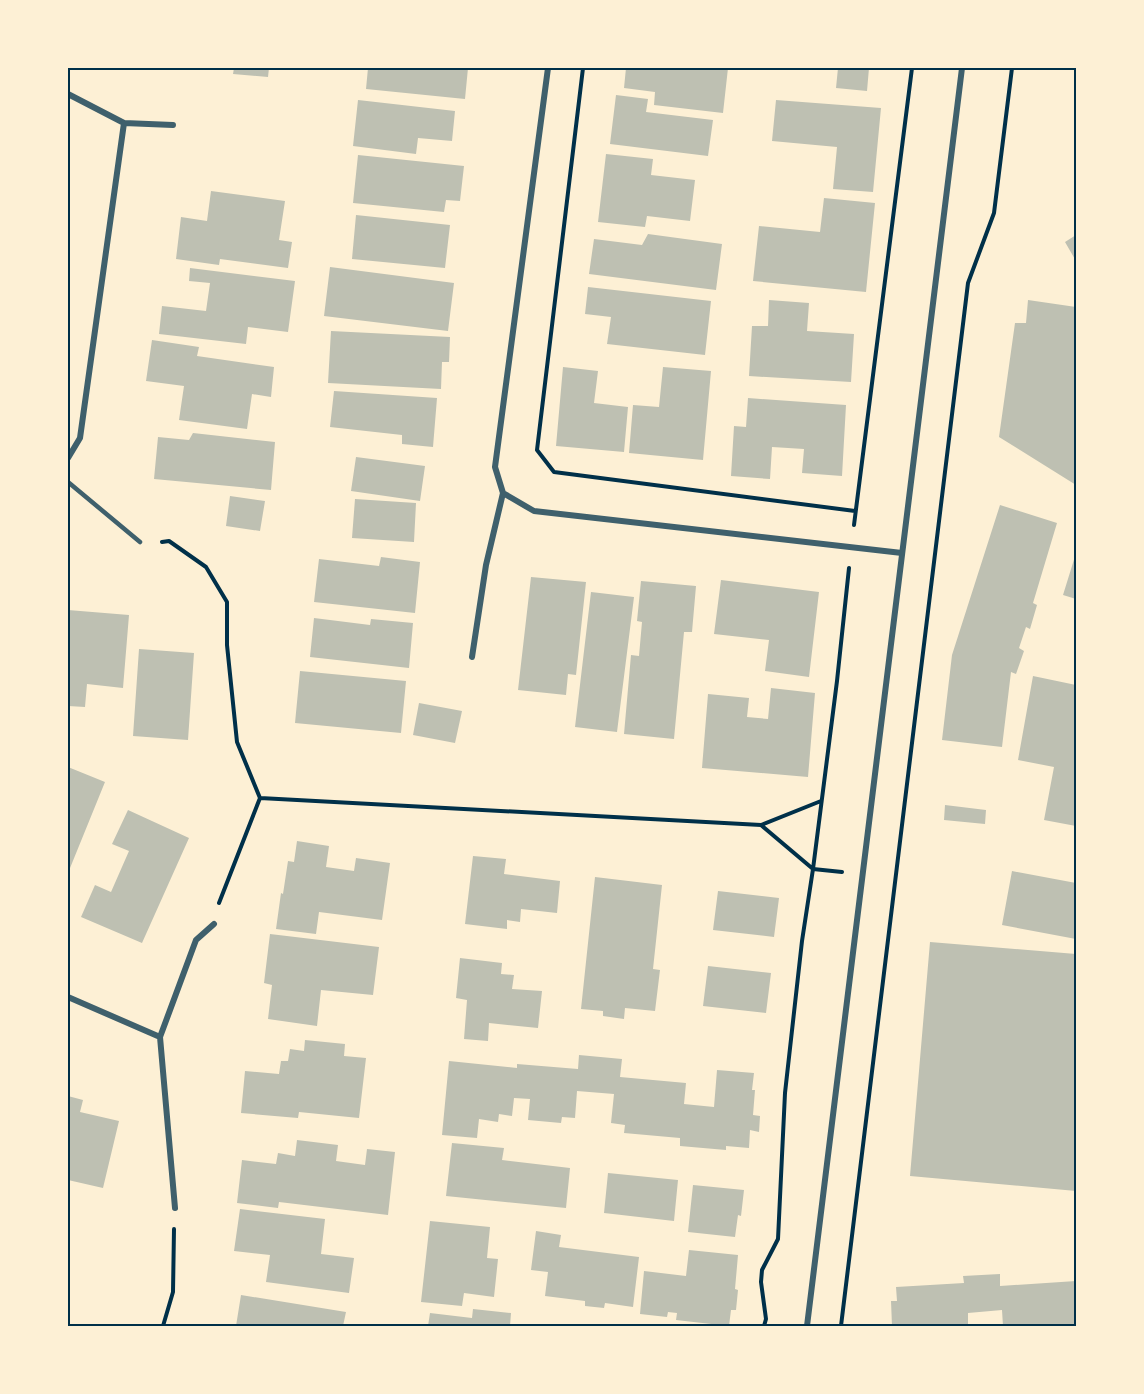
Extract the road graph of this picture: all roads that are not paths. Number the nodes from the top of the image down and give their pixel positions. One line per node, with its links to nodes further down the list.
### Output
1 (548, 68): 8 (street)
2 (962, 68): 10 (street)
3 (68, 94): 4 (street)
4 (124, 123): 5 (street); 6 (street)
5 (172, 125)
6 (68, 458)
7 (68, 482): 9 (lane)
8 (503, 493): 10 (street); 11 (street)
9 (140, 542)
10 (902, 553): 16 (street)
11 (472, 657)
12 (214, 924): 14 (street)
13 (68, 997): 14 (street)
14 (160, 1037): 15 (street)
15 (175, 1208)
16 (807, 1326)

